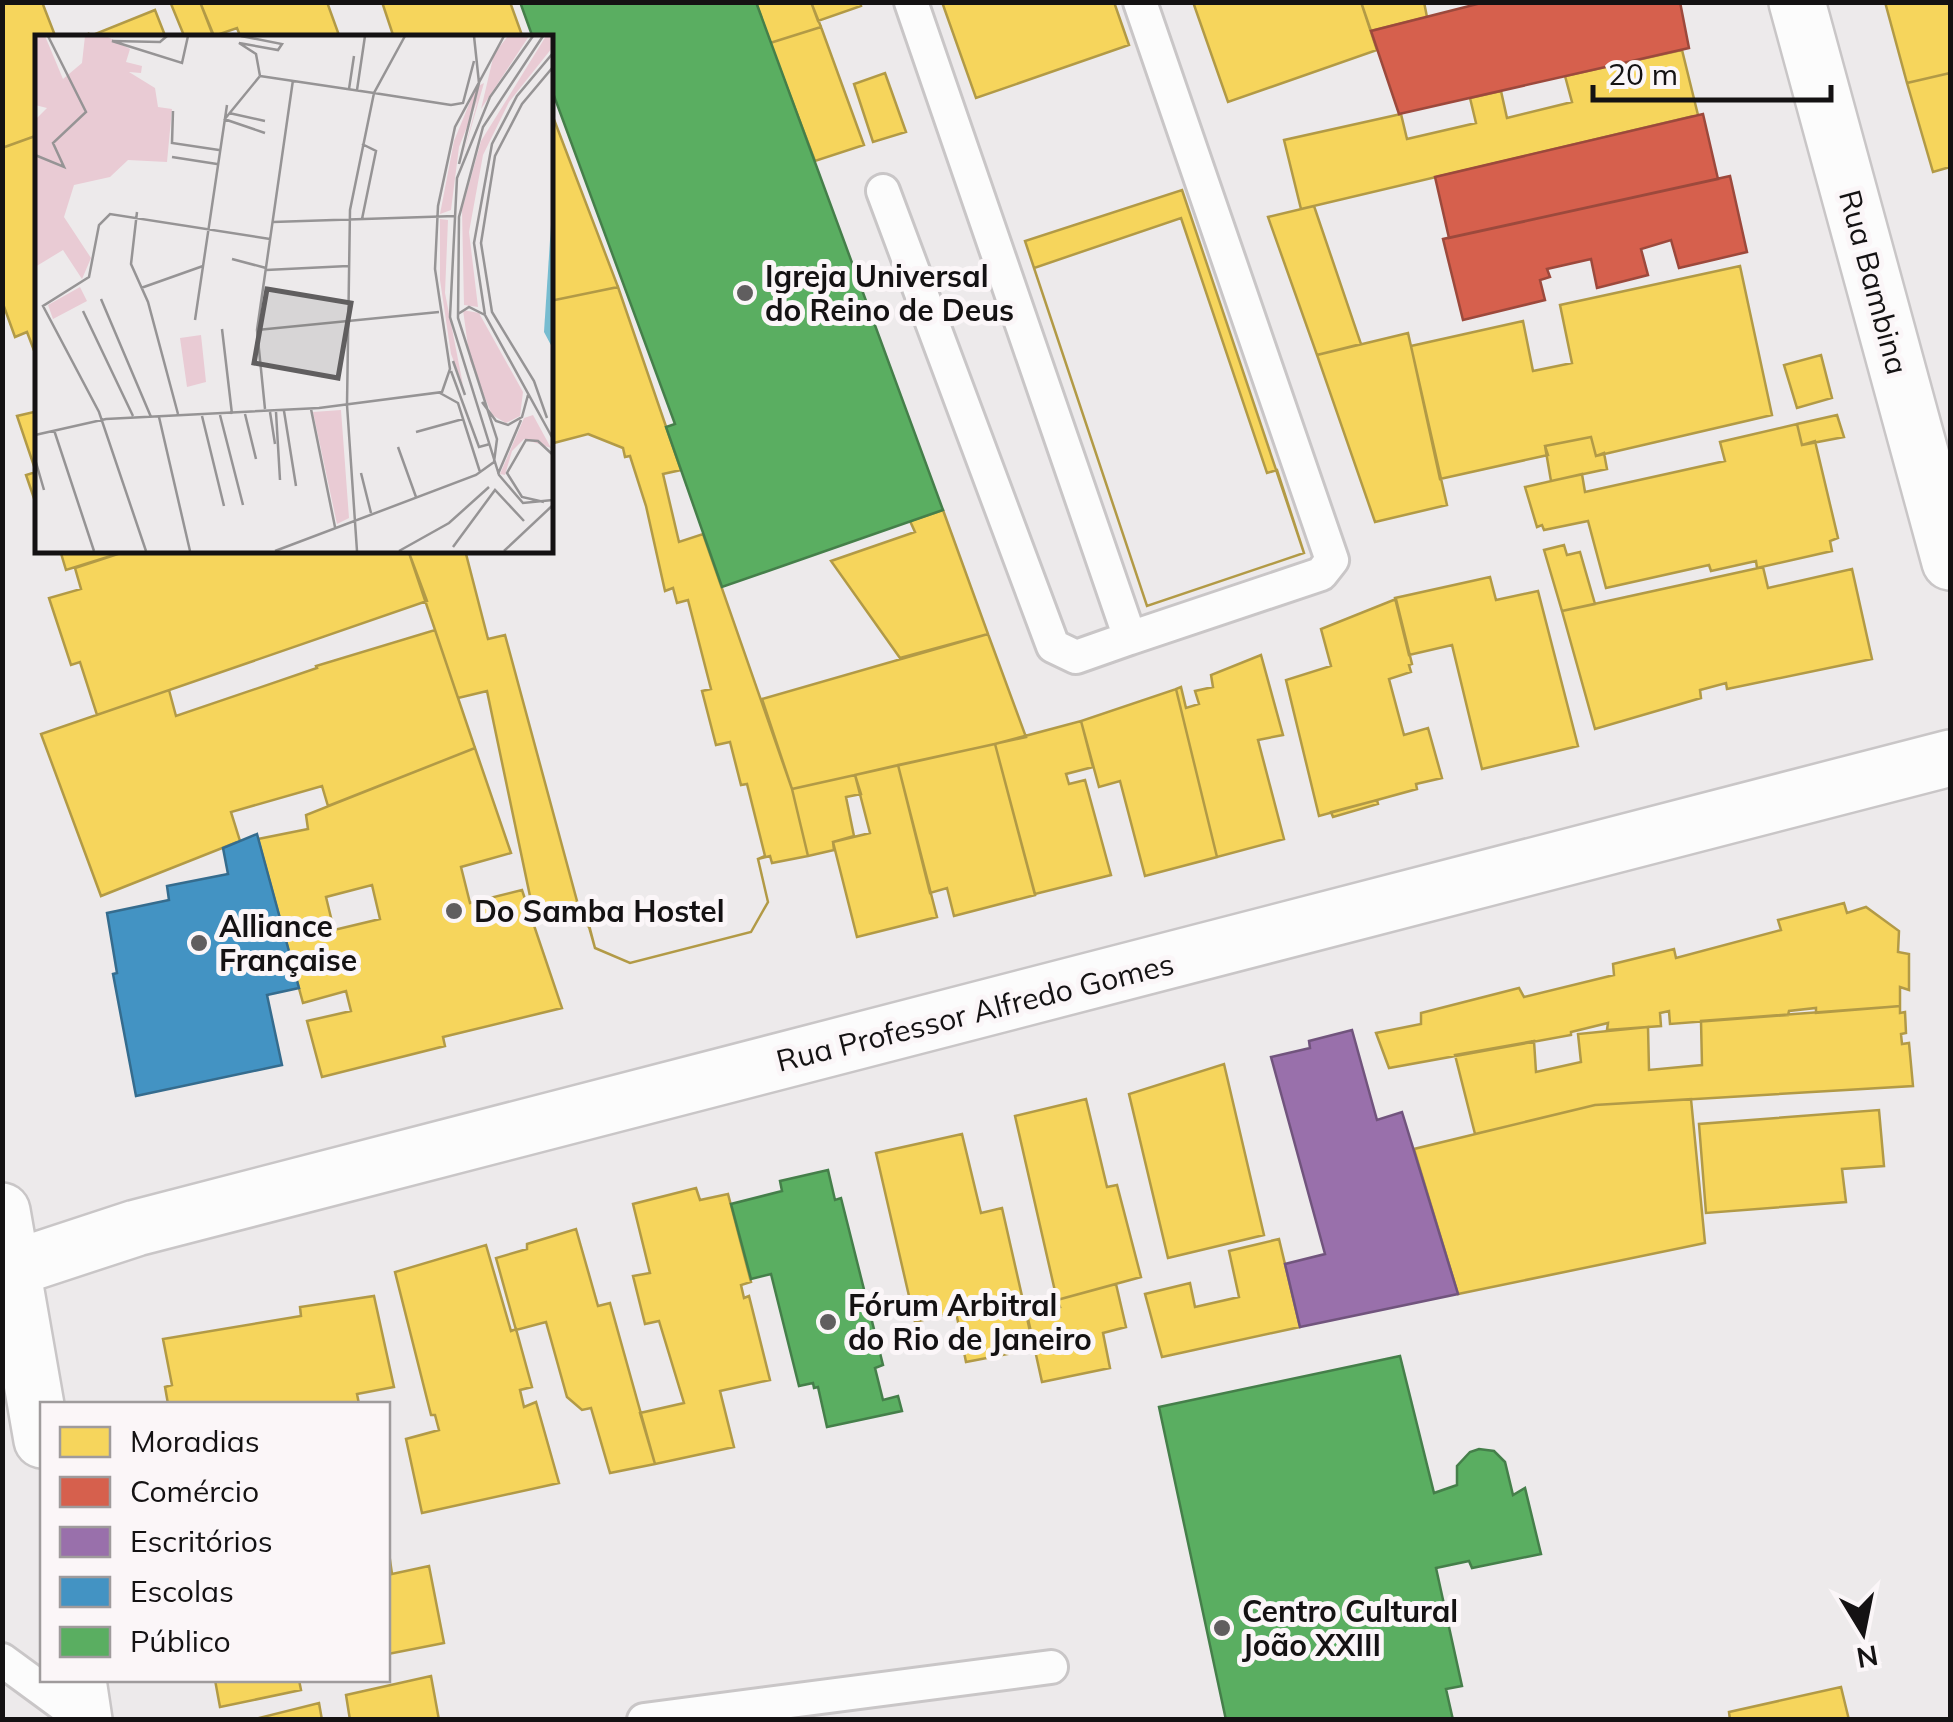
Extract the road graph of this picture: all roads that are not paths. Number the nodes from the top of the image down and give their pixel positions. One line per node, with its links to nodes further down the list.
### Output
1 (911, 2): 6 (lane)
2 (1140, 2): 6 (lane)
3 (1797, 2): 5 (street, Rua Bambina)
4 (883, 190): 6 (lane)
5 (1950, 562)
6 (1130, 638)
7 (1950, 758): 9 (street, Rua Professor Alfredo Gomes)
8 (2, 1211): 9 (street)
9 (8, 1271): 10 (street)
10 (40, 1430)
11 (2, 1660): 14 (lane)
12 (1050, 1667): 15 (lane)
13 (78, 1682): 14 (street)
14 (84, 1720)
15 (644, 1720)

